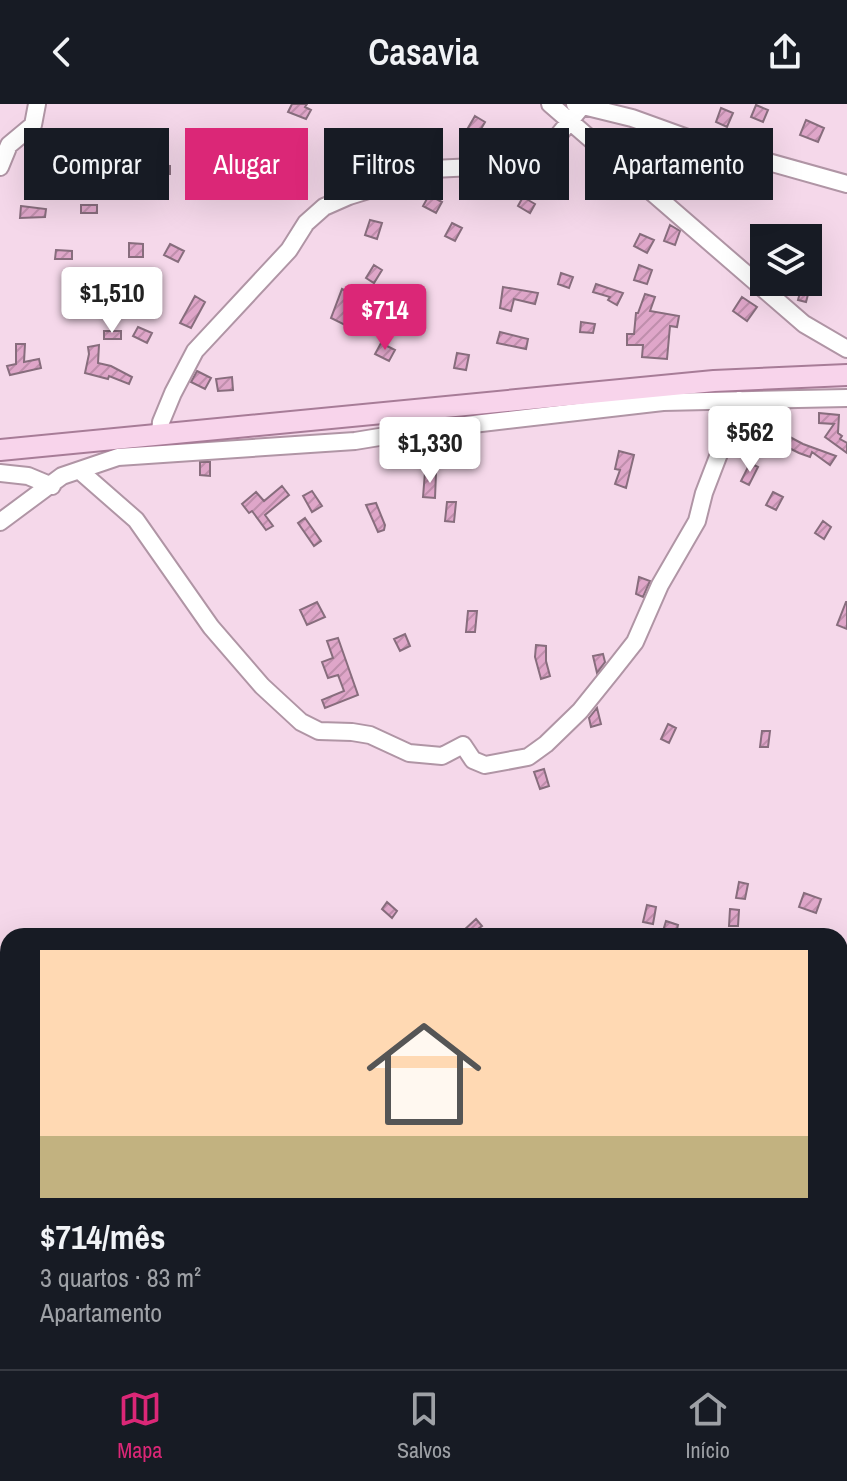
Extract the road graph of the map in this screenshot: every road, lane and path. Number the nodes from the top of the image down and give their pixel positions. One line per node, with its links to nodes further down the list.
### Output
1 (37, 104): 5 (street)
2 (550, 104): 4 (street)
3 (579, 105): 4 (street); 6 (street)
4 (570, 121): 7 (street); 13 (street)
5 (0, 167)
6 (847, 184)
7 (847, 349)
8 (847, 375): 13 (main road)
9 (847, 398): 10 (street)
10 (739, 400): 11 (street); 12 (street)
11 (713, 401): 12 (street); 15 (street)
12 (726, 422): 15 (street)
13 (160, 433): 14 (main road)
14 (0, 450)
15 (80, 471): 17 (street)
16 (0, 473): 17 (street)
17 (52, 486): 18 (street)
18 (0, 522)

